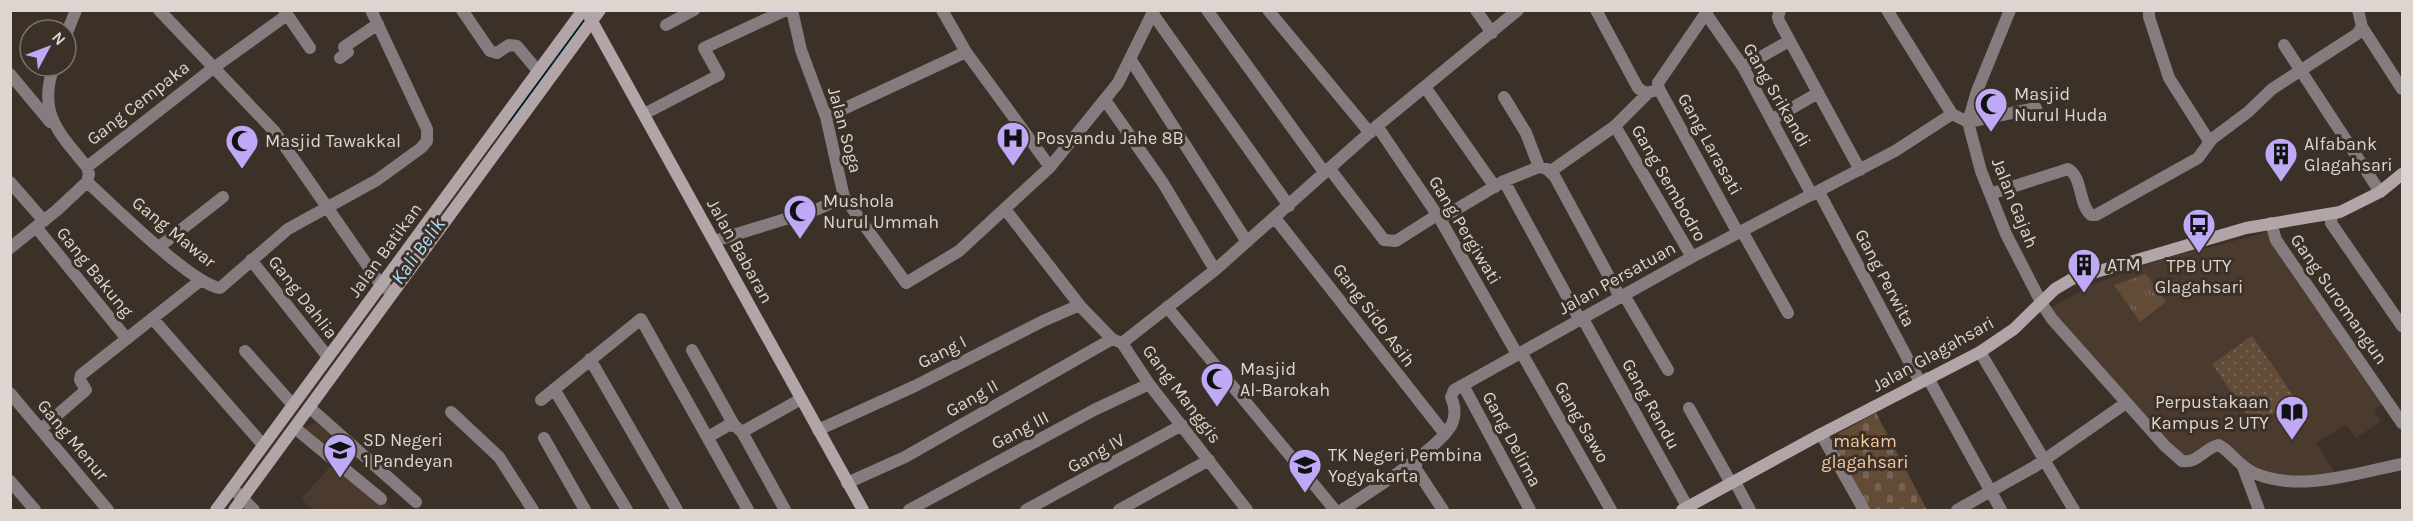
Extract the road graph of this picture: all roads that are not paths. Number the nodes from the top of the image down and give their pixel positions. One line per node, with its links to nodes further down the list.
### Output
1 (159, 10): 33 (street)
2 (371, 10): 22 (street)
3 (462, 10): 34 (street)
4 (694, 10): 23 (street)
5 (786, 10): 45 (street)
6 (792, 10): 47 (street, Jalan Soga)
7 (942, 10): 29 (street)
8 (1207, 10): 57 (street)
9 (1268, 10): 52 (street, Gang Pergiwati)
10 (1476, 10): 25 (street)
11 (1518, 10): 25 (street, Gang II)
12 (1596, 10): 40 (street)
13 (1779, 10): 26 (street)
14 (1887, 10): 46 (street)
15 (2010, 10): 49 (street)
16 (2149, 10): 53 (street)
17 (2358, 10): 24 (street)
18 (1154, 12): 31 (street); 68 (street)
19 (285, 13): 28 (street); 33 (street, Gang Cempaka)
20 (1707, 13): 32 (street, Gang Srikandi); 40 (street, Gang Larasati)
21 (589, 14): 34 (street, Jalan Batikan); 45 (street, Jalan Babaran); 85 (street, Jalan Batikan)
22 (378, 24): 30 (street); 69 (street, Gang Mawar)
23 (666, 25)
24 (2362, 27): 35 (street); 39 (street)
25 (1492, 33): 38 (street, Gang II)
26 (1789, 41): 32 (street); 41 (street)
27 (2284, 45): 35 (street)
28 (310, 48)
29 (966, 52): 47 (street); 55 (street)
30 (340, 58)
31 (1131, 60): 43 (street); 78 (street)
32 (1743, 67): 48 (street, Gang Srikandi)
33 (212, 69): 54 (street, Gang Cempaka); 69 (street)
34 (538, 71): 85 (street, Jalan Batikan)
35 (2300, 71): 53 (street); 63 (street)
36 (10, 74): 51 (street)
37 (52, 78): 51 (street)
38 (1425, 87): 52 (street, Gang II); 62 (street, Gang Randu)
39 (2403, 89)
40 (1653, 91): 50 (street); 76 (street, Gang Larasati)
41 (1818, 93): 48 (street); 58 (street)
42 (1504, 97): 56 (street)
43 (1105, 100): 55 (street); 83 (street)
44 (2036, 108): 49 (street)
45 (644, 114): 77 (street, Jalan Babaran)
46 (1952, 114): 49 (street); 58 (street, Jalan Persatuan)
47 (826, 117): 67 (street, Jalan Soga)
48 (1773, 119): 64 (street, Gang Srikandi)
49 (1968, 122): 65 (street, Jalan Gajah)
50 (1615, 126): 56 (street); 81 (street, Gang Sembodro)
51 (55, 128): 54 (street)
52 (1374, 129): 57 (street, Gang II); 72 (street, Gang Pergiwati)
53 (2210, 141): 65 (street)
54 (87, 167): 61 (street)
55 (1050, 167): 70 (street)
56 (1545, 169): 62 (street); 86 (street)
57 (1327, 170): 68 (street, Gang II); 72 (street)
58 (1860, 170): 64 (street, Jalan Persatuan)
59 (2403, 174): 63 (street, Jalan Glagahsari)
60 (10, 182): 75 (street, Gang Bakung)
61 (87, 182): 75 (street); 79 (street, Gang Mawar)
62 (1499, 184): 72 (street); 92 (street, Gang Randu)
63 (2380, 192): 71 (street, Jalan Glagahsari)
64 (1815, 194): 76 (street, Jalan Persatuan); 103 (street, Gang Perwita)
65 (1990, 194): 87 (street, Jalan Gajah)
66 (223, 197): 79 (street)
67 (844, 197): 70 (street); 77 (street, Jalan Soga)
68 (1289, 206): 73 (street, Gang II)
69 (327, 207): 82 (street, Gang Mawar); 85 (street)
70 (1005, 209): 88 (street, Gang Manggis)
71 (2332, 214): 74 (street, Jalan Glagahsari); 93 (street)
72 (1438, 217): 99 (street, Gang Pergiwati)
73 (1275, 218): 78 (street, Gang II); 121 (street, Gang Sido Asih)
74 (2271, 223): 87 (street, Jalan Glagahsari); 115 (street, Gang Suromangun)
75 (40, 224): 80 (street); 94 (street, Gang Bakung)
76 (1740, 232): 81 (street, Jalan Persatuan); 90 (street, Gang Larasati)
77 (714, 241): 108 (street, Jalan Babaran)
78 (1247, 242): 83 (street, Gang II)
79 (159, 247): 84 (street, Gang Mawar)
80 (10, 248)
81 (1692, 257): 86 (street, Jalan Persatuan)
82 (251, 260): 84 (street, Gang Mawar); 100 (street, Gang Dahlia)
83 (1215, 270): 89 (street, Gang II)
84 (201, 280): 91 (street)
85 (387, 289): 100 (street, Jalan Batikan); 112 (street, Jalan Batikan)
86 (1622, 296): 92 (street, Jalan Persatuan); 102 (street)
87 (2042, 304): 98 (street, Jalan Glagahsari); 110 (street, Jalan Gajah)
88 (1081, 307): 95 (street, Gang Manggis); 120 (street, Gang I)
89 (1167, 307): 95 (street, Gang II); 156 (street)
90 (1788, 313)
91 (153, 319): 94 (street); 125 (street)
92 (1581, 319): 99 (street, Jalan Persatuan); 139 (street, Gang Randu)
93 (2403, 326)
94 (127, 339): 119 (street)
95 (1117, 341): 104 (street, Gang Manggis); 133 (street, Gang II)
96 (692, 350): 118 (street)
97 (244, 351): 111 (street)
98 (1980, 352): 103 (street, Jalan Glagahsari); 128 (street)
99 (1519, 353): 105 (street, Jalan Persatuan); 160 (street, Gang Sawo)
100 (328, 357): 111 (street, Jalan Batikan)
101 (590, 359): 106 (street); 123 (street); 148 (street)
102 (1668, 370)
103 (1924, 380): 122 (street, Jalan Glagahsari); 135 (street, Gang Perwita)
104 (1149, 384): 116 (street, Gang Manggis); 152 (street, Gang III)
105 (1463, 384): 121 (street); 159 (street, Gang Delima)
106 (554, 389): 109 (street); 147 (street)
107 (10, 393): 119 (street, Gang Menur)
108 (801, 399): 118 (street); 120 (street, Jalan Babaran)
109 (542, 400)
110 (2126, 403): 128 (street); 130 (street, Jalan Gajah)
111 (293, 405): 125 (street, Jalan Batikan)
112 (310, 408): 117 (street, Jalan Batikan); 138 (street)
113 (1689, 408): 132 (street)
114 (452, 412): 145 (street)
115 (2403, 423)
116 (1182, 425): 127 (street, Gang Manggis); 153 (street, Gang IV)
117 (295, 428): 136 (street, Jalan Batikan); 137 (street)
118 (738, 428): 123 (street); 150 (street)
119 (41, 429): 141 (street, Gang Menur)
120 (818, 430): 133 (street, Jalan Babaran)
121 (1444, 434): 126 (street)
122 (1821, 434): 132 (street, Jalan Glagahsari); 162 (street)
123 (708, 437): 149 (street)
124 (544, 438): 146 (street)
125 (263, 445): 134 (street, Jalan Batikan)
126 (1416, 459): 157 (street); 158 (street)
127 (1209, 460): 154 (street); 155 (street, Gang Manggis)
128 (2044, 460): 135 (street); 165 (street)
129 (2403, 464): 130 (street)
130 (2243, 467): 166 (street)
131 (10, 481): 140 (street)
132 (1733, 482): 139 (street, Jalan Glagahsari); 161 (street)
133 (847, 483): 151 (street, Jalan Babaran)
134 (232, 488): 136 (street); 142 (street, Jalan Batikan)
135 (1990, 493): 163 (street); 164 (street, Gang Perwita)
136 (243, 499): 143 (street, Jalan Batikan); 144 (street)
137 (381, 499)
138 (416, 502)
139 (1685, 509)
140 (35, 510)
141 (108, 510)
142 (216, 510)
143 (234, 510)
144 (254, 510)
145 (533, 510)
146 (585, 510)
147 (627, 510)
148 (677, 510)
149 (748, 510)
150 (785, 510)
151 (863, 510)
152 (909, 510)
153 (1026, 510)
154 (1119, 510)
155 (1247, 510)
156 (1335, 510)
157 (1342, 510)
158 (1443, 510)
159 (1530, 510)
160 (1611, 510)
161 (1750, 510)
162 (1864, 510)
163 (1957, 510)
164 (2001, 510)
165 (2074, 510)
166 (2259, 510)

